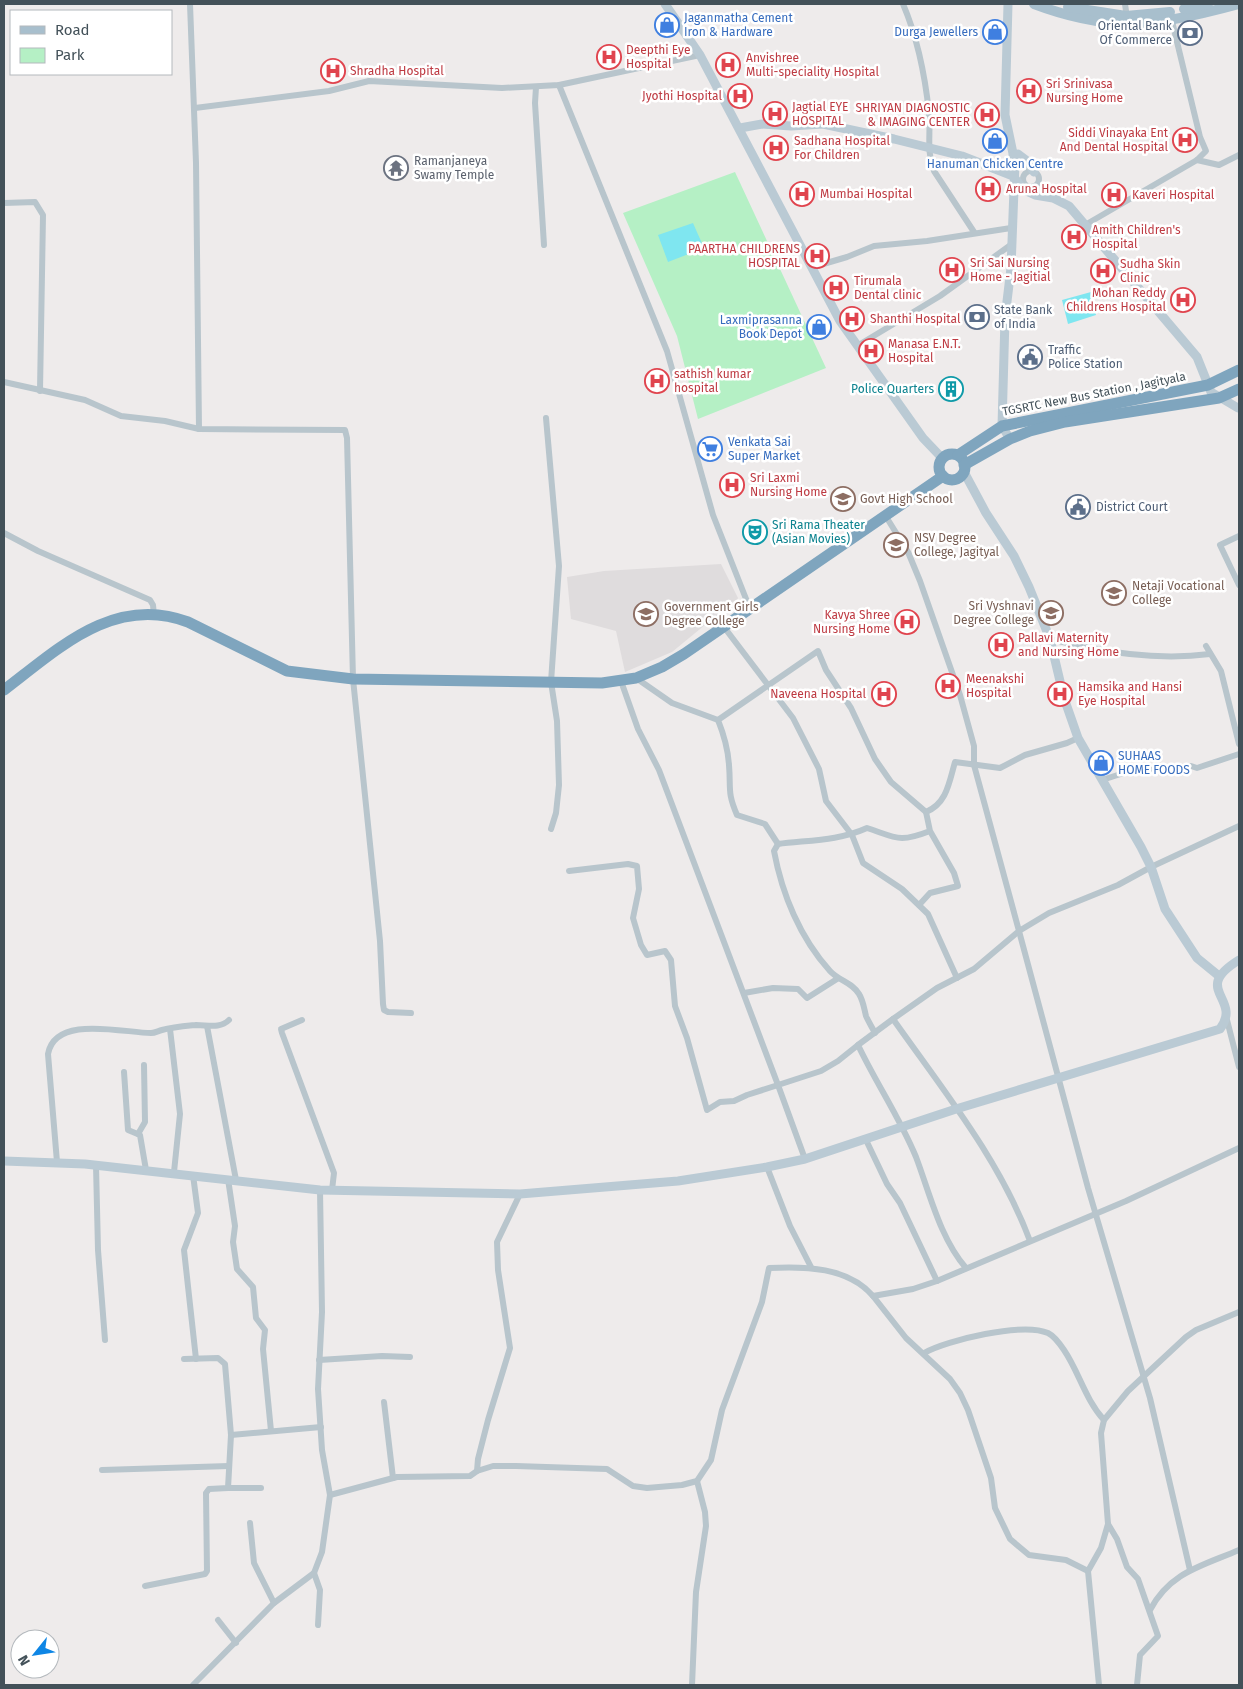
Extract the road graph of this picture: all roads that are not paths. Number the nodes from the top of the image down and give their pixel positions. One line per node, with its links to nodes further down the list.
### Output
1 (190, 4): 15 (street)
2 (666, 4): 12 (main road)
3 (903, 4): 17 (street)
4 (1008, 4): 19 (main road)
5 (1034, 4): 11 (main road)
6 (1052, 4): 11 (main road)
7 (1125, 4): 11 (street)
8 (1208, 4): 10 (main road)
9 (1239, 4): 10 (main road)
10 (1169, 16): 11 (main road); 20 (street)
11 (1127, 20)
12 (700, 55): 13 (street); 16 (main road)
13 (559, 85): 14 (street); 51 (street)
14 (536, 87): 15 (street); 29 (street)
15 (194, 108): 41 (street)
16 (740, 128): 17 (main road); 30 (main road)
17 (928, 148): 22 (main road); 27 (street)
18 (1239, 155): 20 (street)
19 (1013, 156): 21 (main road); 22 (main road)
20 (1198, 160): 25 (street)
21 (1034, 172): 23 (street); 23 (street)
22 (1013, 176): 23 (main road); 26 (main road)
23 (1025, 186): 25 (main road)
24 (4, 203): 36 (street)
25 (1086, 225): 34 (main road)
26 (1011, 228): 27 (street); 28 (main road)
27 (974, 232): 30 (street)
28 (1012, 244): 31 (street); 40 (main road)
29 (544, 245)
30 (813, 267): 31 (main road)
31 (857, 346): 44 (main road)
32 (1239, 370): 34 (highway, TGSRTC New Bus Station , Jagityala)
33 (4, 382): 36 (street)
34 (1208, 385): 37 (main road); 40 (highway, TGSRTC New Bus Station , Jagityala)
35 (1239, 389): 37 (highway)
36 (40, 391): 41 (street)
37 (1222, 397): 38 (main road); 42 (highway)
38 (1239, 409)
39 (546, 418): 60 (street)
40 (1002, 426): 42 (main road); 43 (highway, TGSRTC New Bus Station , Jagityala)
41 (199, 429): 58 (street)
42 (1010, 439): 45 (highway)
43 (958, 455): 44 (highway); 45 (highway)
44 (943, 459): 46 (highway)
45 (964, 469): 46 (highway); 54 (main road)
46 (943, 476): 47 (highway)
47 (885, 515): 51 (highway); 67 (street)
48 (4, 533): 52 (street)
49 (1239, 536): 50 (street)
50 (1239, 585)
51 (750, 609): 53 (highway)
52 (154, 616): 58 (highway); 62 (highway)
53 (724, 627): 57 (highway); 61 (street)
54 (1050, 639): 56 (street); 64 (main road)
55 (1206, 646): 56 (street)
56 (1210, 654): 65 (street)
57 (636, 678): 59 (highway); 63 (street)
58 (353, 679): 60 (highway); 84 (street)
59 (621, 681): 60 (highway); 83 (street)
60 (551, 682): 71 (street)
61 (769, 684): 63 (street); 69 (street); 73 (street)
62 (4, 690)
63 (718, 720): 74 (street)
64 (1078, 738): 67 (street); 68 (main road)
65 (1239, 744)
66 (1239, 754): 68 (street)
67 (974, 765): 69 (street); 78 (street)
68 (1102, 780): 75 (main road)
69 (926, 812): 72 (street)
70 (1239, 826): 75 (street)
71 (551, 829)
72 (930, 831): 73 (street); 77 (street)
73 (852, 835): 74 (street); 77 (street)
74 (778, 844): 82 (street)
75 (1151, 867): 78 (street); 80 (main road)
76 (569, 871): 98 (street)
77 (920, 905): 81 (street)
78 (1019, 931): 81 (street); 97 (street)
79 (1239, 960): 80 (main road)
80 (1219, 976): 88 (main road)
81 (956, 978): 87 (street)
82 (837, 979): 83 (street); 91 (street)
83 (744, 993): 98 (street)
84 (411, 1013)
85 (229, 1020): 89 (street)
86 (302, 1020): 114 (street)
87 (893, 1020): 91 (street); 99 (street)
88 (1227, 1020): 92 (street); 97 (main road)
89 (207, 1026): 90 (street); 112 (street)
90 (170, 1029): 106 (street); 110 (street)
91 (875, 1033): 93 (street)
92 (1237, 1044): 95 (street)
93 (858, 1045): 98 (street); 100 (street)
94 (144, 1065): 101 (street)
95 (1239, 1067)
96 (124, 1072): 101 (street)
97 (1059, 1079): 99 (main road); 116 (street)
98 (778, 1086): 104 (street)
99 (956, 1109): 100 (main road); 117 (street)
100 (902, 1128): 102 (main road); 119 (street)
101 (138, 1134): 109 (street)
102 (866, 1140): 104 (main road); 120 (street)
103 (1239, 1148): 116 (street)
104 (805, 1159): 108 (main road)
105 (4, 1161): 106 (main road)
106 (57, 1162): 107 (main road)
107 (96, 1165): 109 (main road); 123 (street)
108 (767, 1167): 115 (main road); 118 (street)
109 (146, 1170): 110 (main road)
110 (174, 1172): 111 (main road)
111 (193, 1175): 112 (main road); 126 (street)
112 (232, 1179): 113 (main road); 133 (street)
113 (320, 1190): 114 (main road); 128 (street)
114 (332, 1190): 115 (main road)
115 (520, 1194): 137 (street)
116 (1096, 1213): 117 (street); 129 (street)
117 (1030, 1240): 119 (street)
118 (811, 1267): 121 (street); 139 (street)
119 (966, 1268): 120 (street)
120 (937, 1281): 121 (street)
121 (873, 1296): 124 (street)
122 (1239, 1312): 129 (street)
123 (105, 1340)
124 (924, 1353): 131 (street); 147 (street)
125 (410, 1357): 128 (street)
126 (196, 1358): 127 (street); 134 (street)
127 (184, 1359)
128 (319, 1360): 132 (street)
129 (1144, 1377): 131 (street); 146 (street)
130 (384, 1402): 138 (street)
131 (1104, 1420): 144 (street)
132 (321, 1428): 133 (street); 142 (street)
133 (270, 1431): 134 (street)
134 (231, 1435): 135 (street)
135 (229, 1466): 136 (street); 140 (street)
136 (102, 1470)
137 (477, 1471): 138 (street); 139 (street)
138 (393, 1478): 142 (street)
139 (697, 1481): 156 (street)
140 (228, 1488): 141 (street); 149 (street)
141 (261, 1488)
142 (330, 1495): 148 (street)
143 (250, 1523): 150 (street)
144 (1108, 1524): 147 (street); 151 (street)
145 (1239, 1550): 146 (street)
146 (1190, 1570): 151 (street)
147 (1088, 1571): 157 (street)
148 (314, 1572): 150 (street); 153 (street)
149 (145, 1586)
150 (274, 1603): 154 (street)
151 (1150, 1610): 158 (street)
152 (218, 1620): 154 (street)
153 (318, 1625)
154 (236, 1643): 155 (street)
155 (193, 1685)
156 (692, 1685)
157 (1099, 1685)
158 (1137, 1685)

